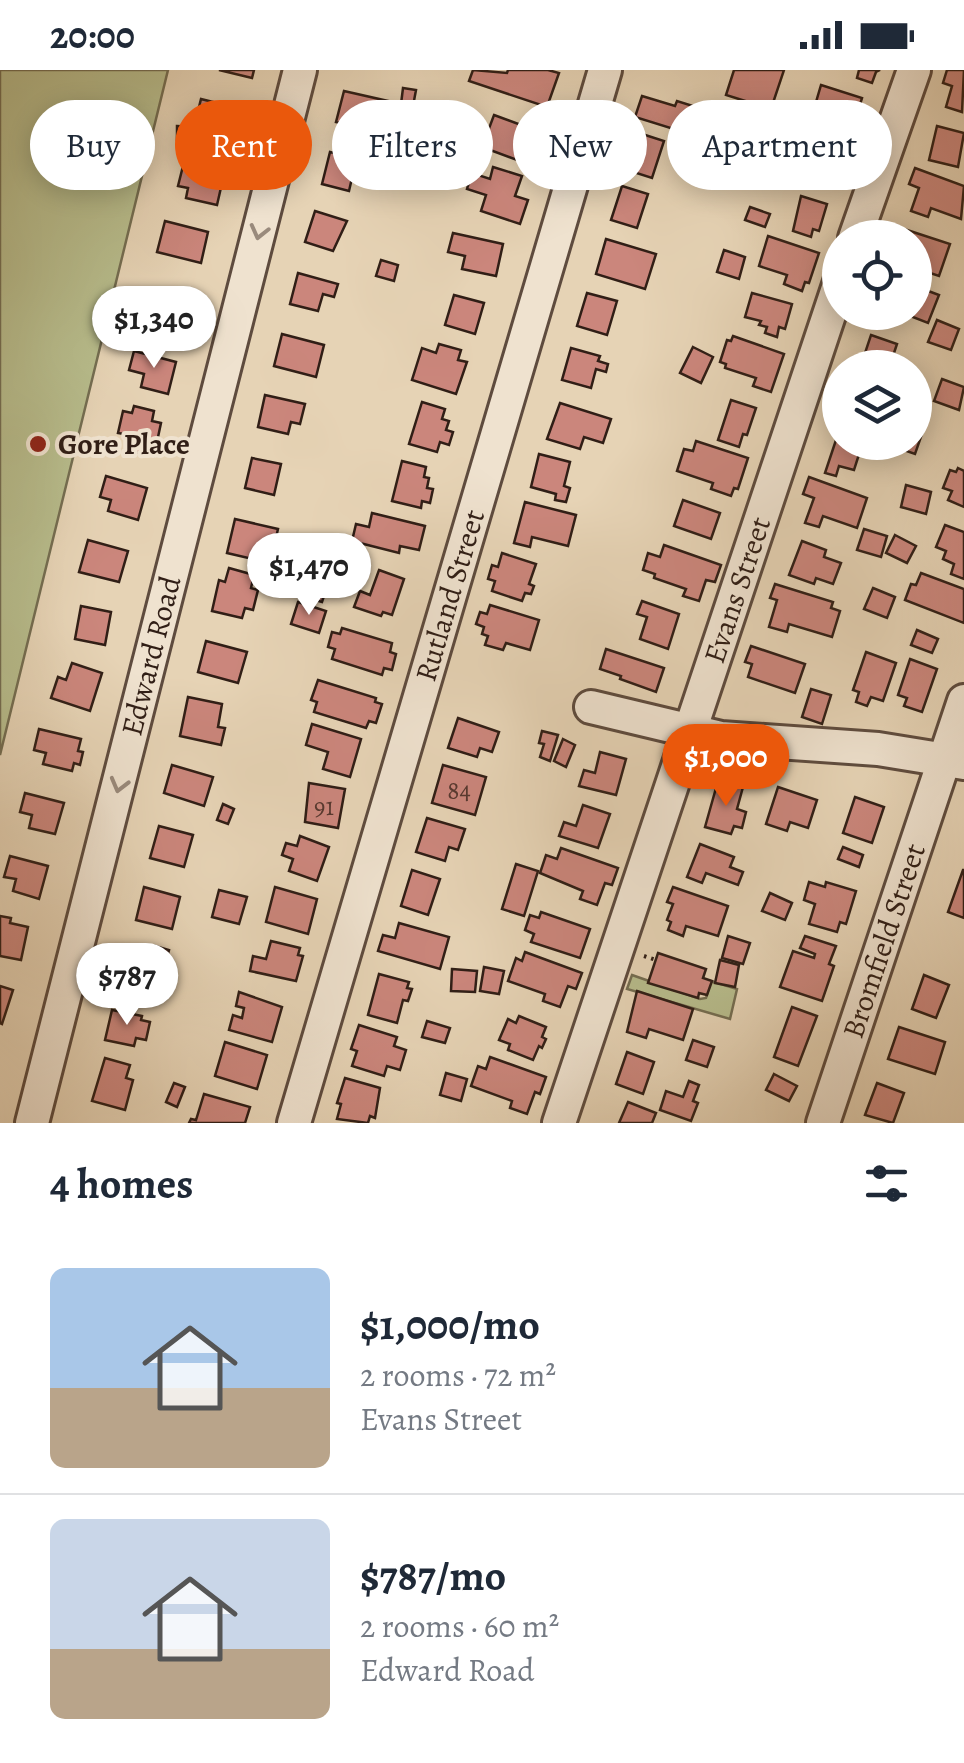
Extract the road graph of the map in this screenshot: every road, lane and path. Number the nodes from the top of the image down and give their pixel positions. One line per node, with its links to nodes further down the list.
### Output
1 (300, 70): 10 (street, Edward Road, one-way to 10)
2 (605, 70): 11 (street, Rutland Street)
3 (914, 70): 4 (street)
4 (861, 220)
5 (824, 330): 8 (street, Evans Street)
6 (964, 701): 9 (street, Bromfield Street)
7 (591, 707): 8 (street)
8 (690, 732): 9 (street); 12 (street, Evans Street)
9 (954, 761): 13 (street, Bromfield Street)
10 (32, 1123)
11 (294, 1123)
12 (559, 1123)
13 (823, 1123)

